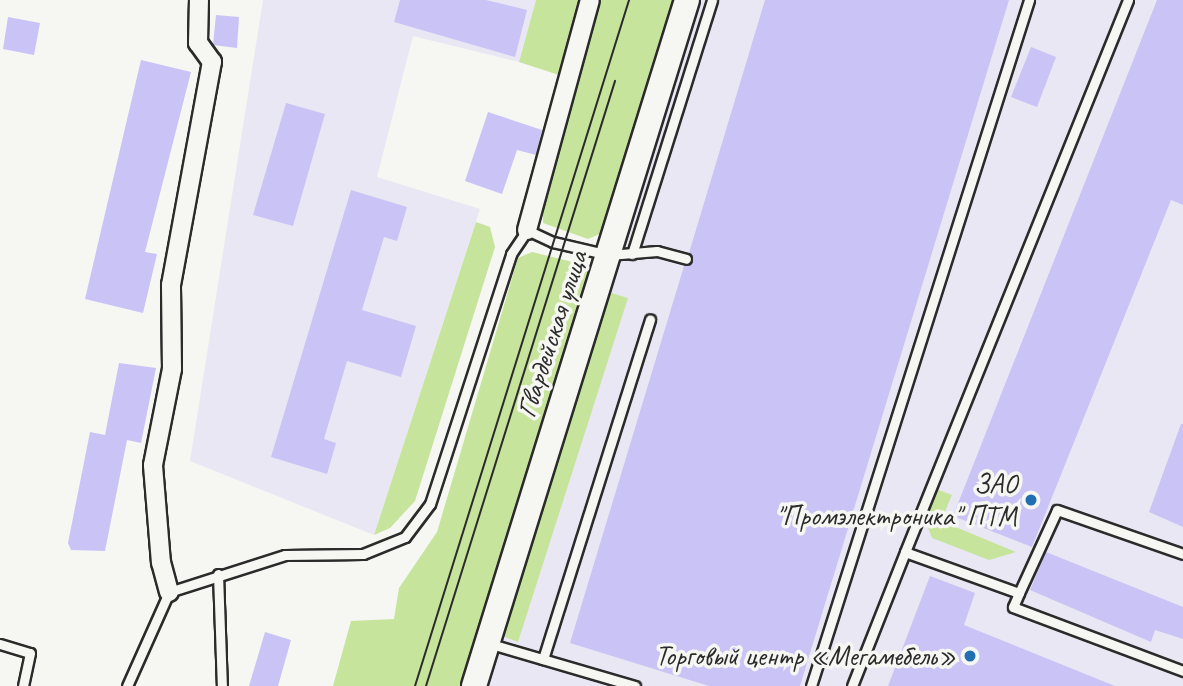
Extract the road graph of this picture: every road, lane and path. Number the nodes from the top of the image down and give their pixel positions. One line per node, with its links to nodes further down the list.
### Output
1 (199, 0): 14 (street)
2 (590, 0): 7 (street)
3 (687, 0): 8 (street, Гвардейская улица)
4 (712, 0): 8 (lane)
5 (1029, 0): 25 (lane)
6 (1128, 0): 11 (lane)
7 (527, 230): 8 (lane); 13 (lane)
8 (621, 254): 9 (lane); 16 (street, Гвардейская улица)
9 (687, 259)
10 (650, 319): 18 (lane)
11 (905, 552): 15 (lane); 26 (lane)
12 (1183, 554): 15 (lane)
13 (218, 574): 14 (lane); 23 (lane)
14 (169, 592): 22 (lane)
15 (1019, 593): 19 (lane)
16 (486, 643): 18 (lane); 20 (street, Гвардейская улица)
17 (0, 644): 21 (lane)
18 (543, 659): 24 (lane)
19 (1183, 671)
20 (478, 685)
21 (23, 686)
22 (127, 686)
23 (222, 686)
24 (635, 686)
25 (811, 686)
26 (852, 686)

